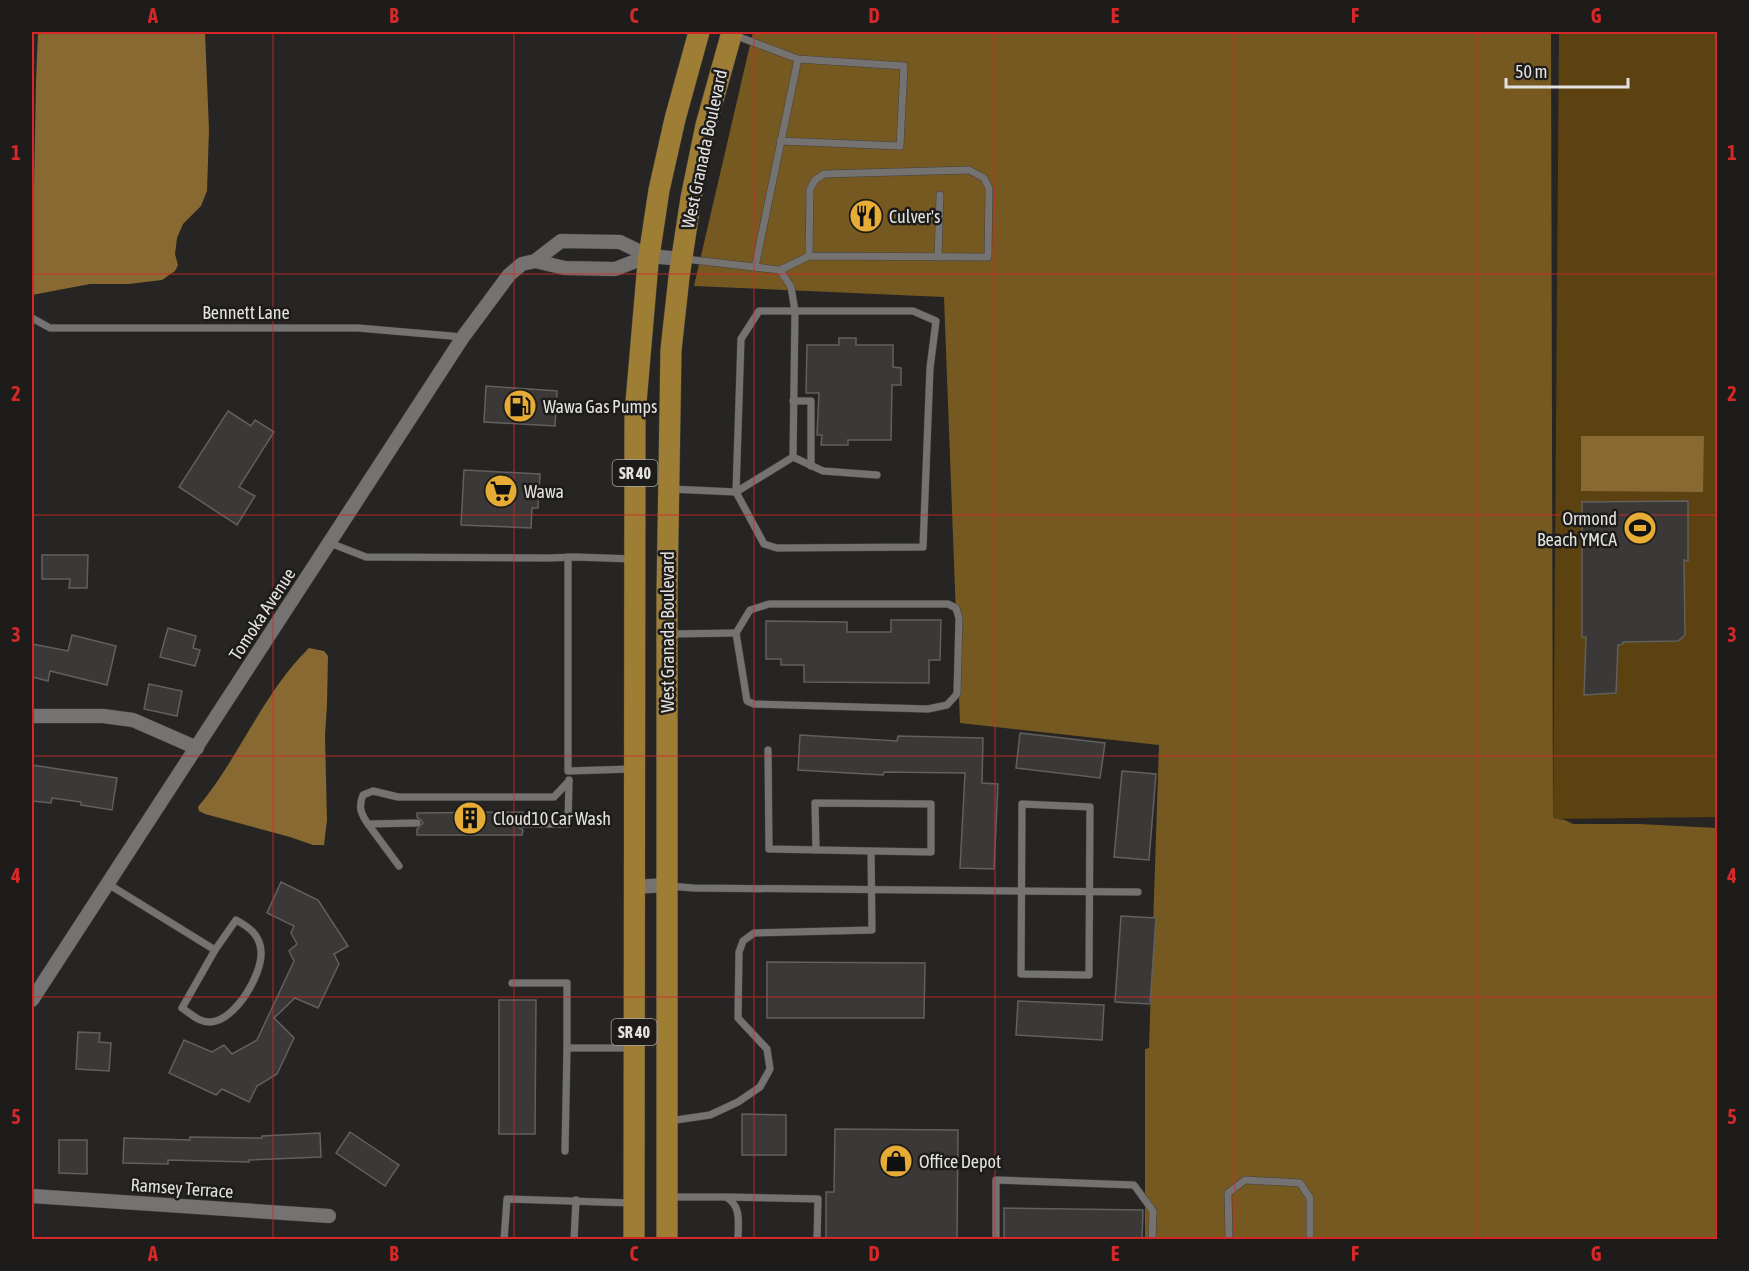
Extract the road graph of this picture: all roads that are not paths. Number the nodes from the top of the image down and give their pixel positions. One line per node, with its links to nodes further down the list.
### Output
1 (699, 32): 6 (main road, West Granada Boulevard / SR 40)
2 (731, 32): 3 (lane); 9 (main road, West Granada Boulevard / SR 40)
3 (798, 58): 4 (lane); 4 (lane)
4 (780, 141): 11 (lane)
5 (940, 195): 8 (lane)
6 (649, 256): 9 (street, Tomoka Avenue); 10 (street, Tomoka Avenue); 10 (street, Tomoka Avenue); 24 (main road, West Granada Boulevard / SR 40)
7 (809, 256): 8 (lane); 8 (lane); 12 (lane)
8 (938, 257)
9 (682, 259): 11 (lane); 20 (main road, West Granada Boulevard / SR 40)
10 (535, 261): 15 (street, Tomoka Avenue)
11 (755, 267): 12 (lane)
12 (780, 270): 13 (lane)
13 (795, 310): 16 (lane); 21 (lane); 21 (lane)
14 (32, 318): 15 (lane, Bennett Lane)
15 (463, 337): 22 (street, Tomoka Avenue)
16 (793, 401): 17 (lane); 18 (lane)
17 (793, 457): 18 (lane); 21 (lane)
18 (811, 465): 19 (lane)
19 (877, 475)
20 (668, 489): 21 (lane); 26 (main road, West Granada Boulevard / SR 40)
21 (736, 492)
22 (330, 543): 23 (lane); 28 (street, Tomoka Avenue)
23 (568, 557): 24 (lane); 31 (lane)
24 (635, 559): 30 (main road, West Granada Boulevard / SR 40)
25 (736, 633): 25 (lane); 26 (lane)
26 (667, 634): 40 (main road, West Granada Boulevard / SR 40)
27 (32, 716): 28 (street)
28 (197, 748): 39 (street, Tomoka Avenue)
29 (768, 750): 36 (lane)
30 (635, 769): 31 (lane); 41 (main road, West Granada Boulevard / SR 40)
31 (568, 771): 32 (lane)
32 (568, 781): 34 (lane); 35 (lane)
33 (417, 823): 34 (lane)
34 (368, 824): 38 (lane)
35 (523, 824)
36 (816, 850): 37 (lane); 37 (lane)
37 (871, 851): 42 (lane)
38 (399, 866)
39 (108, 884): 46 (lane); 48 (street, Tomoka Avenue)
40 (666, 885): 41 (street); 42 (lane); 51 (main road, West Granada Boulevard / SR 40)
41 (634, 887): 50 (main road, West Granada Boulevard / SR 40)
42 (873, 890): 43 (lane); 51 (lane)
43 (1022, 891): 44 (lane); 44 (lane); 44 (lane)
44 (1090, 891): 45 (lane)
45 (1138, 892)
46 (215, 950): 46 (lane)
47 (512, 983): 49 (lane)
48 (32, 1000)
49 (567, 1048): 50 (lane); 52 (lane)
50 (634, 1048): 57 (main road, West Granada Boulevard / SR 40)
51 (667, 1121): 54 (main road, West Granada Boulevard / SR 40)
52 (565, 1151)
53 (32, 1196): 58 (street, Ramsey Terrace)
54 (667, 1197): 55 (lane); 62 (main road, West Granada Boulevard / SR 40)
55 (726, 1197): 63 (lane); 64 (lane)
56 (576, 1200): 57 (lane); 59 (lane); 60 (lane)
57 (634, 1203): 61 (main road, West Granada Boulevard / SR 40)
58 (329, 1216)
59 (504, 1239)
60 (574, 1239)
61 (634, 1239)
62 (667, 1239)
63 (738, 1239)
64 (818, 1239)
65 (996, 1239): 66 (lane)
66 (1152, 1239)
67 (1229, 1239): 68 (lane)
68 (1310, 1239)

